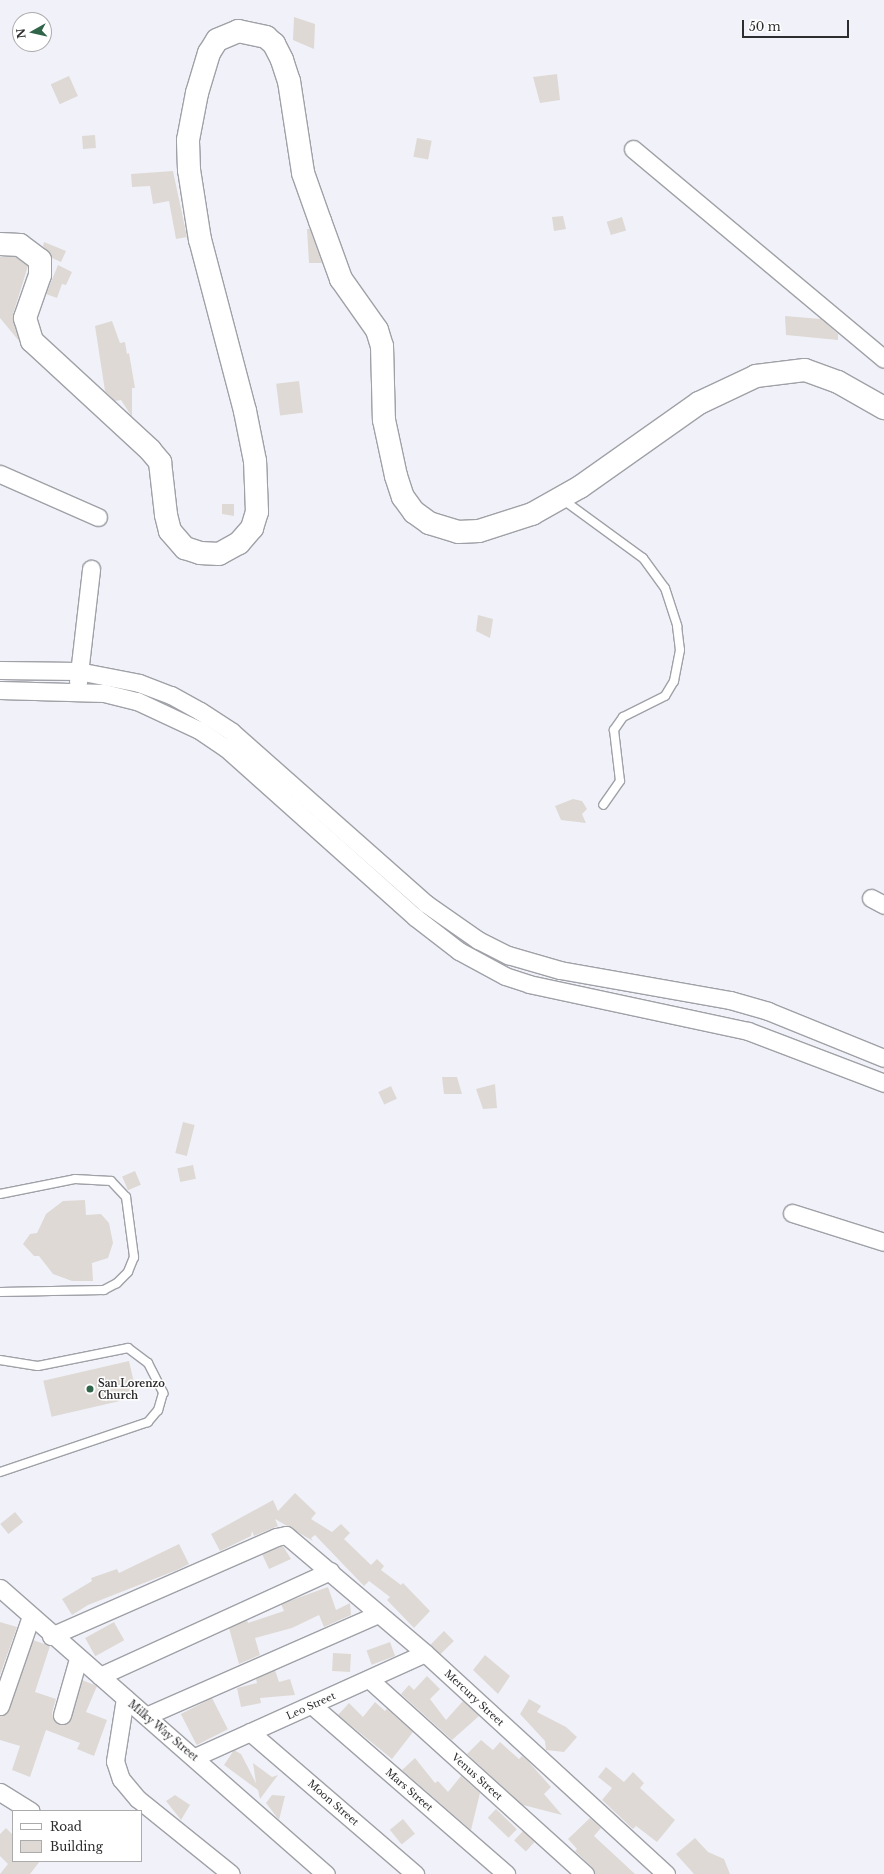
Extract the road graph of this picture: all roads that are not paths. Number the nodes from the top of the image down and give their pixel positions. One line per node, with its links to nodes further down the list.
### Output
1 (633, 149): 3 (street)
2 (0, 244): 6 (main road)
3 (884, 358)
4 (884, 408): 6 (main road)
5 (0, 474): 7 (street)
6 (561, 498): 15 (lane)
7 (98, 517)
8 (91, 570): 10 (street)
9 (0, 670): 10 (street)
10 (78, 671): 12 (street); 13 (street)
11 (0, 690): 12 (street)
12 (77, 690): 14 (street)
13 (275, 769): 14 (street); 16 (street)
14 (264, 785): 17 (street)
15 (603, 805)
16 (424, 903): 17 (street); 18 (street)
17 (415, 917): 19 (street)
18 (633, 982): 19 (street); 20 (street)
19 (632, 1007): 21 (street)
20 (884, 1058)
21 (884, 1083)
22 (0, 1194): 25 (lane)
23 (792, 1213): 24 (street)
24 (884, 1242)
25 (0, 1292)
26 (0, 1360): 27 (lane)
27 (0, 1472)
28 (330, 1571): 30 (street, Mercury Street); 32 (street, Mercury Street); 35 (street)
29 (0, 1588): 31 (street, Milky Way Street)
30 (378, 1614): 33 (street, Mercury Street); 41 (street)
31 (31, 1616): 32 (street, Milky Way Street); 38 (street)
32 (50, 1636): 34 (street, Milky Way Street)
33 (425, 1653): 36 (street, Leo Street); 51 (street, Mercury Street)
34 (78, 1659): 35 (street, Milky Way Street); 40 (street)
35 (100, 1676): 37 (street, Milky Way Street)
36 (370, 1680): 39 (street, Leo Street); 50 (street, Venus Street)
37 (125, 1698): 41 (street, Milky Way Street); 46 (street)
38 (0, 1706)
39 (313, 1706): 42 (street, Leo Street); 49 (street, Mars Street)
40 (62, 1714)
41 (148, 1715): 43 (street, Milky Way Street)
42 (250, 1732): 43 (street, Leo Street); 48 (street, Moon Street)
43 (195, 1757): 47 (street, Milky Way Street)
44 (0, 1792): 45 (street)
45 (28, 1810)
46 (231, 1874)
47 (326, 1874)
48 (415, 1874)
49 (506, 1874)
50 (585, 1874)
51 (666, 1874)

